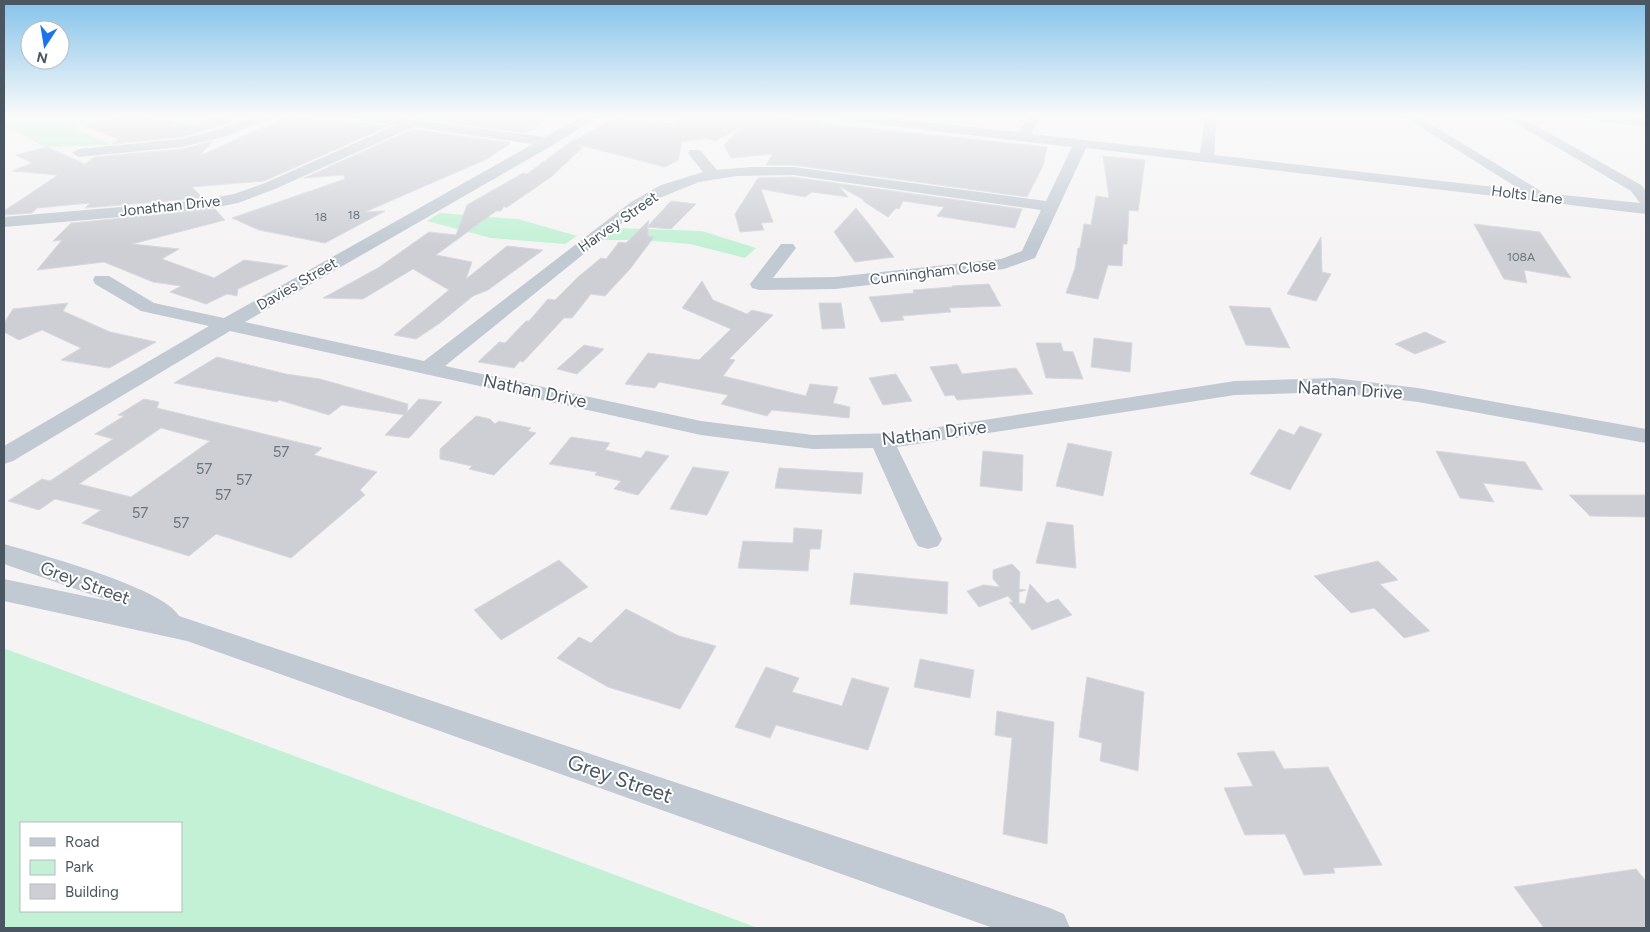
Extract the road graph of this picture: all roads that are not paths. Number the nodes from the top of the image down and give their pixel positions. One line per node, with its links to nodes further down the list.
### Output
1 (330, 159): 13 (street, Jonathan Drive)
2 (517, 159): 16 (street, Davies Street)
3 (700, 159): 8 (street)
4 (1073, 159): 11 (street, Cunningham Close)
5 (1220, 159): 9 (street, Holts Lane)
6 (1481, 159): 9 (street)
7 (1586, 159): 10 (street)
8 (712, 174): 11 (street, Harvey Street); 17 (street, Harvey Street)
9 (1543, 197): 12 (street, Holts Lane)
10 (1646, 201)
11 (1051, 207): 14 (street, Cunningham Close)
12 (1646, 209)
13 (4, 222)
14 (786, 248)
15 (102, 280): 16 (street, Nathan Drive)
16 (227, 324): 17 (street, Nathan Drive); 20 (street, Davies Street)
17 (429, 368): 19 (street, Nathan Drive)
18 (1646, 436): 19 (street, Nathan Drive)
19 (882, 441): 21 (street)
20 (4, 456)
21 (928, 540)
22 (4, 554): 24 (street, Grey Street)
23 (4, 590): 24 (street, Grey Street)
24 (190, 630): 25 (street, Grey Street)
25 (1050, 928)

